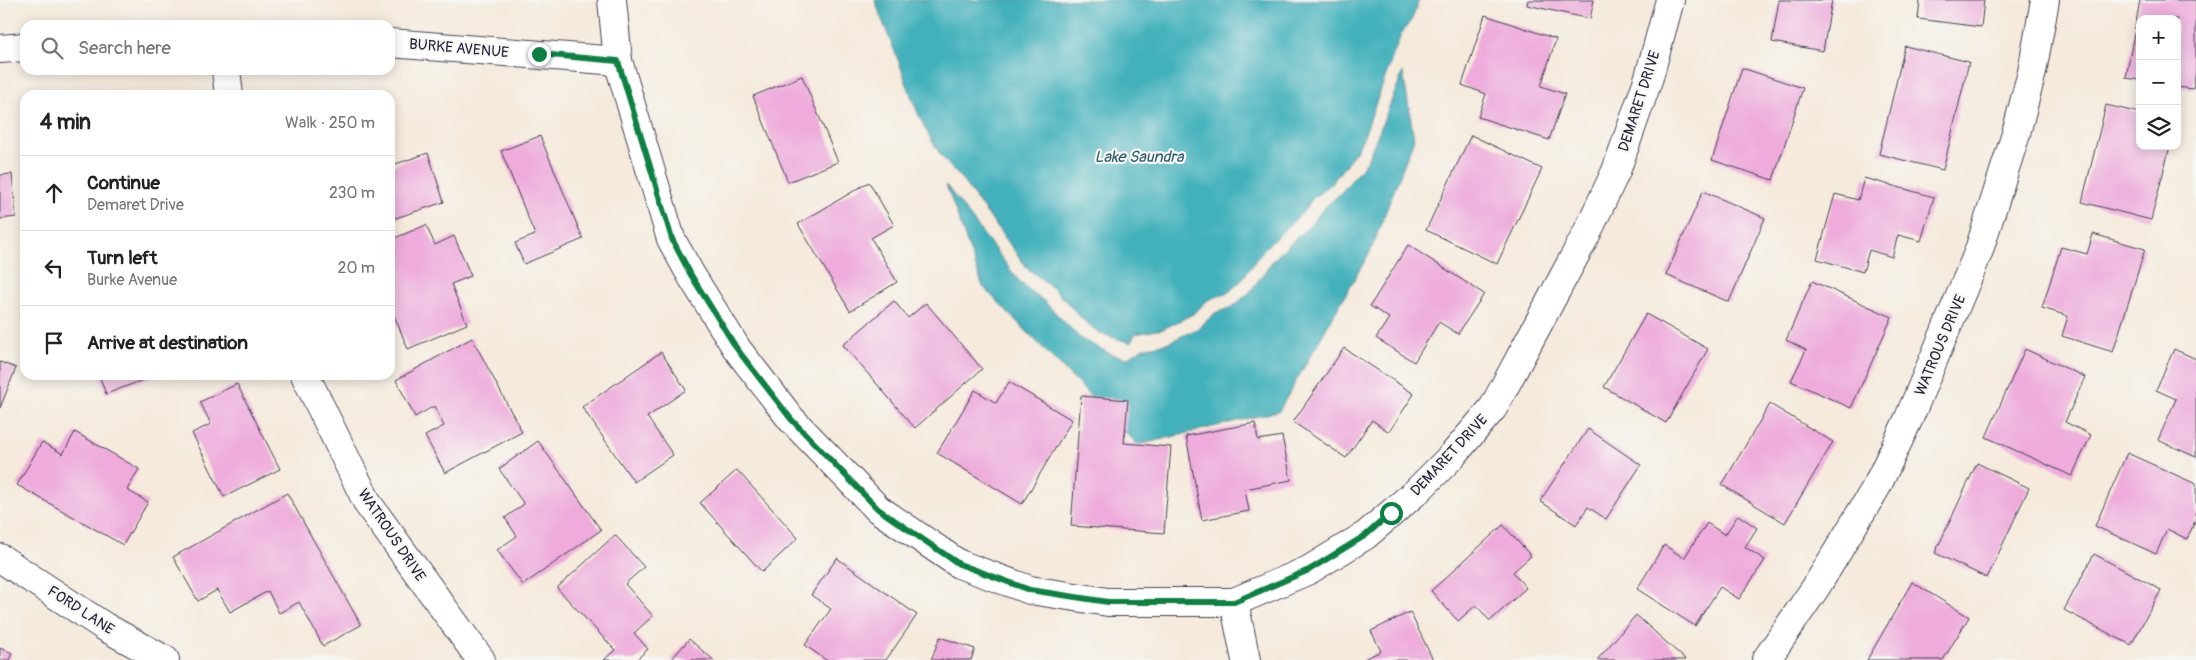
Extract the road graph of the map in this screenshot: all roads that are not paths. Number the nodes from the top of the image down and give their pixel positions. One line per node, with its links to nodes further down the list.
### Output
1 (612, 0): 7 (street, DEMARET DRIVE)
2 (1670, 0): 12 (street, DEMARET DRIVE)
3 (2045, 0): 16 (street, WATROUS DRIVE)
4 (395, 43): 7 (street, BURKE AVENUE)
5 (20, 48): 6 (street)
6 (0, 49)
7 (618, 61): 12 (street, DEMARET DRIVE)
8 (227, 75): 9 (street)
9 (228, 90)
10 (307, 380): 13 (street, WATROUS DRIVE)
11 (0, 558): 14 (street, FORD LANE)
12 (1234, 602): 15 (street)
13 (467, 654)
14 (165, 660)
15 (1246, 660)
16 (1766, 660)

